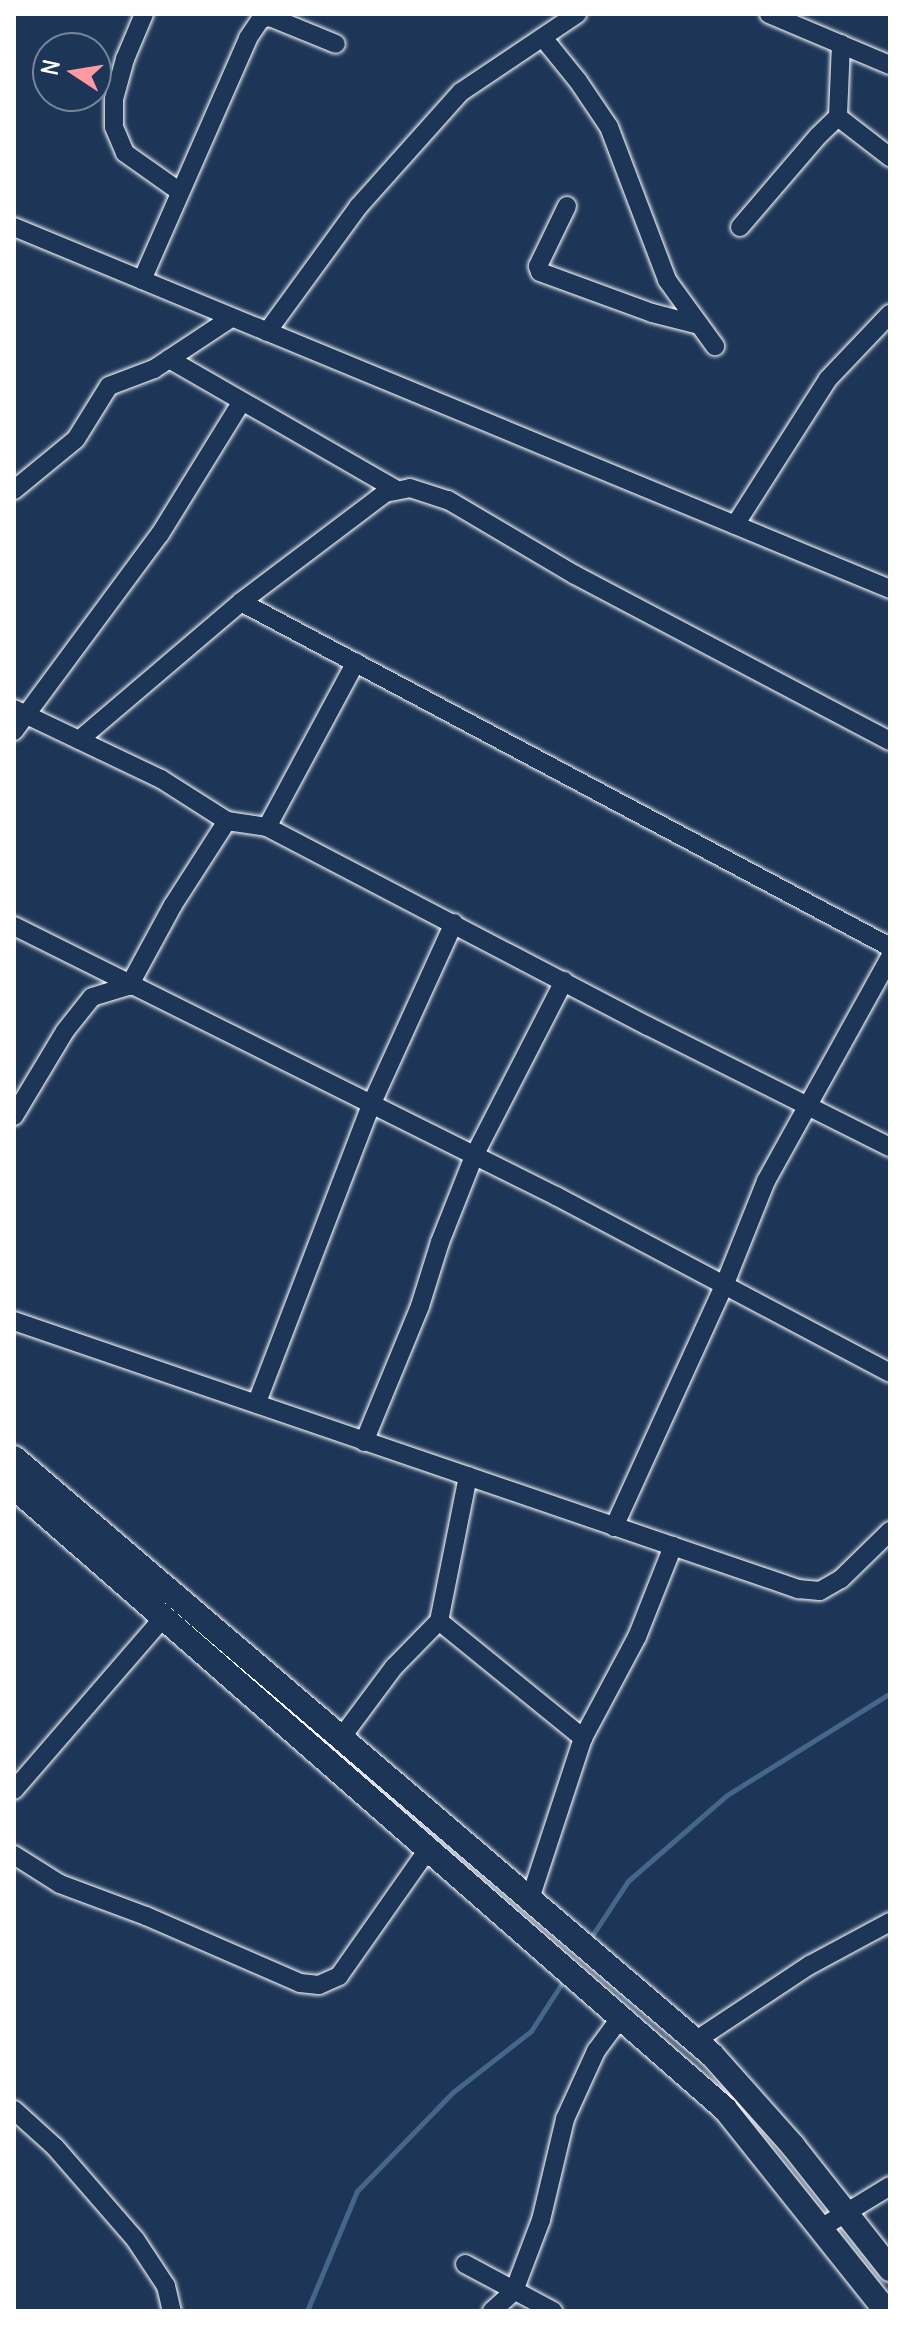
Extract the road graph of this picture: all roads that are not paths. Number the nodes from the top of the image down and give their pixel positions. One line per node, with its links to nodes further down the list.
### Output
1 (144, 14): 10 (street)
2 (577, 14): 4 (street)
3 (769, 14): 6 (street)
4 (544, 39): 17 (street); 18 (street)
5 (336, 44): 10 (street)
6 (841, 44): 7 (street); 8 (street)
7 (890, 65)
8 (838, 117): 9 (street); 13 (street)
9 (890, 157)
10 (180, 192): 14 (street)
11 (567, 206): 17 (street)
12 (14, 227): 14 (street)
13 (740, 227)
14 (142, 280): 16 (street)
15 (890, 314): 24 (street)
16 (231, 318): 18 (street); 20 (street)
17 (699, 325): 19 (street)
18 (267, 332): 24 (street)
19 (715, 346)
20 (169, 359): 21 (street); 22 (street)
21 (241, 403): 23 (street); 28 (street)
22 (14, 490)
23 (397, 490): 26 (street); 31 (street)
24 (735, 525): 25 (street)
25 (890, 589)
26 (241, 602): 27 (street); 30 (street)
27 (356, 662): 33 (street); 36 (street)
28 (21, 712): 29 (street); 30 (street)
29 (14, 731)
30 (79, 740): 32 (street)
31 (890, 741)
32 (227, 821): 33 (street); 39 (street)
33 (267, 827): 34 (street)
34 (454, 923): 38 (street); 40 (street)
35 (14, 926): 39 (street)
36 (890, 947)
37 (890, 957): 41 (street)
38 (564, 981): 41 (street); 44 (street)
39 (129, 986): 40 (street); 42 (street)
40 (371, 1105): 44 (street); 48 (street)
41 (806, 1105): 43 (street); 45 (street)
42 (14, 1116)
43 (890, 1147)
44 (474, 1156): 45 (street); 49 (street)
45 (724, 1286): 47 (street); 53 (street)
46 (14, 1321): 48 (street)
47 (890, 1373)
48 (257, 1402): 49 (street)
49 (364, 1442): 51 (street)
50 (14, 1458): 58 (main road)
51 (468, 1476): 53 (street); 57 (street)
52 (14, 1487): 56 (main road)
53 (614, 1527): 55 (street)
54 (890, 1531): 55 (street)
55 (673, 1546): 59 (street)
56 (164, 1617): 60 (street); 61 (main road)
57 (439, 1621): 58 (street); 59 (street)
58 (341, 1738): 63 (main road)
59 (583, 1738): 63 (street)
60 (14, 1790)
61 (429, 1848): 62 (street); 65 (main road)
62 (14, 1855)
63 (533, 1902): 66 (main road)
64 (890, 1922): 66 (street)
65 (615, 2011): 70 (main road); 73 (street)
66 (695, 2041): 69 (main road)
67 (14, 2110): 74 (street)
68 (890, 2186): 69 (street)
69 (845, 2212): 70 (street); 72 (main road)
70 (821, 2228): 77 (main road)
71 (465, 2264): 73 (street)
72 (890, 2269)
73 (514, 2291): 75 (street); 76 (street)
74 (172, 2311)
75 (492, 2311)
76 (553, 2311)
77 (886, 2311)

